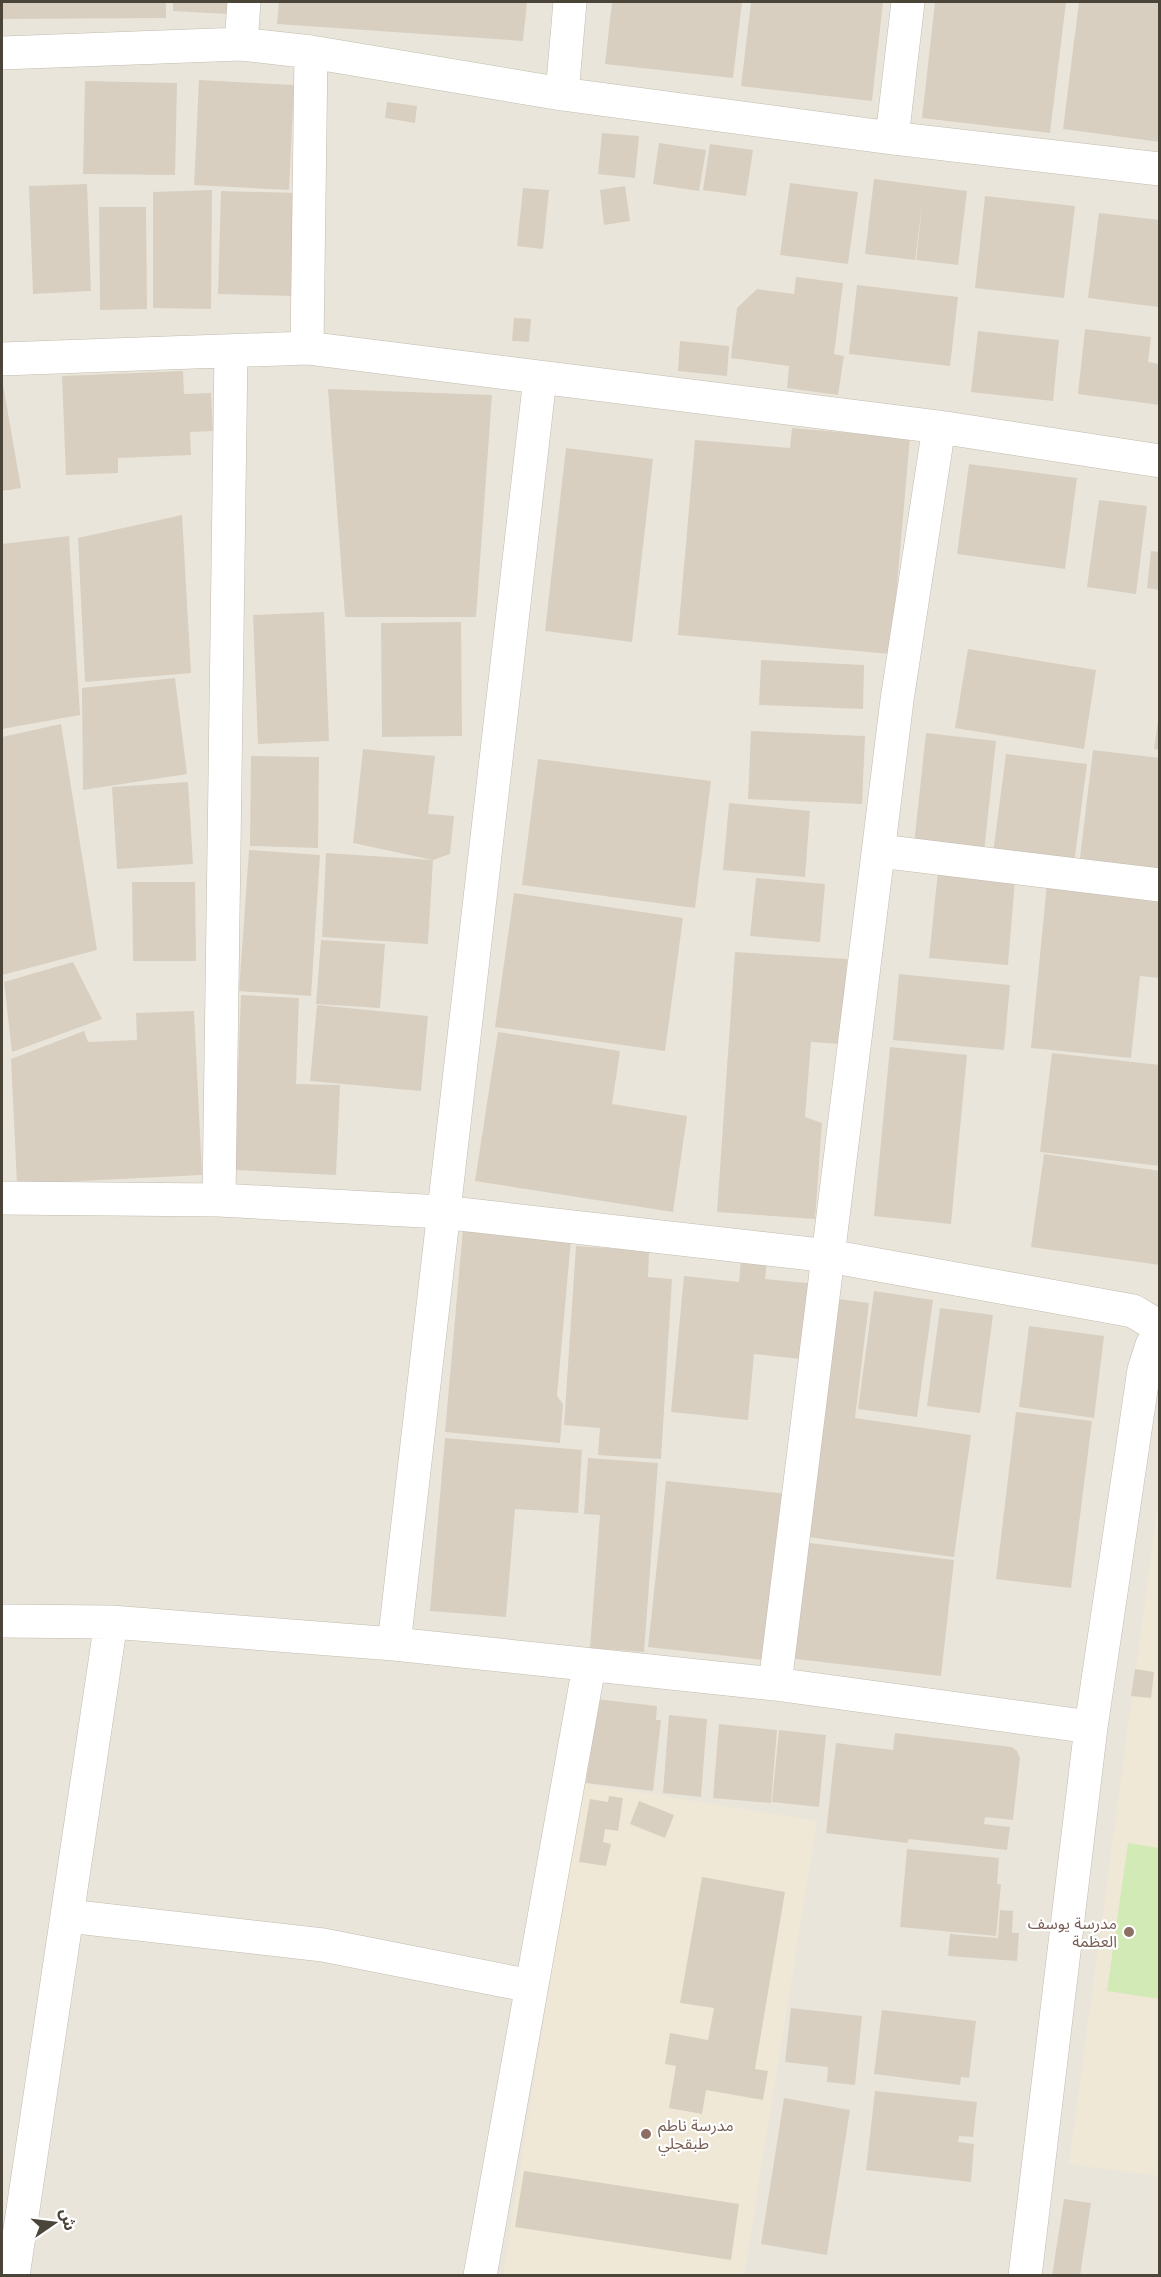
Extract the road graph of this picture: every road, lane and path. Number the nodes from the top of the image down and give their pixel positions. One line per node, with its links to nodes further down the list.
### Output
1 (244, 2): 4 (street)
2 (570, 2): 7 (street)
3 (908, 2): 8 (street)
4 (240, 44): 5 (street); 6 (street)
5 (311, 52): 7 (street); 10 (street)
6 (2, 53)
7 (562, 94): 8 (street)
8 (892, 138): 9 (street)
9 (1160, 169)
10 (307, 348): 11 (street); 13 (street)
11 (231, 352): 12 (street); 19 (street)
12 (2, 358)
13 (540, 378): 14 (street); 20 (street)
14 (939, 427): 15 (street); 16 (street)
15 (1160, 461)
16 (880, 851): 17 (street); 21 (street)
17 (1160, 885)
18 (2, 1191): 19 (street)
19 (219, 1200): 20 (street)
20 (442, 1212): 21 (street); 26 (street)
21 (829, 1256): 22 (street); 28 (street)
22 (1160, 1328)
23 (1160, 1337): 29 (street)
24 (2, 1621): 25 (street)
25 (111, 1622): 26 (street); 30 (street)
26 (394, 1644): 27 (street)
27 (589, 1666): 28 (street); 31 (street)
28 (775, 1684): 29 (street)
29 (1090, 1727): 34 (street)
30 (68, 1916): 31 (street); 32 (street)
31 (531, 1986): 33 (street)
32 (13, 2276)
33 (480, 2276)
34 (1025, 2276)

